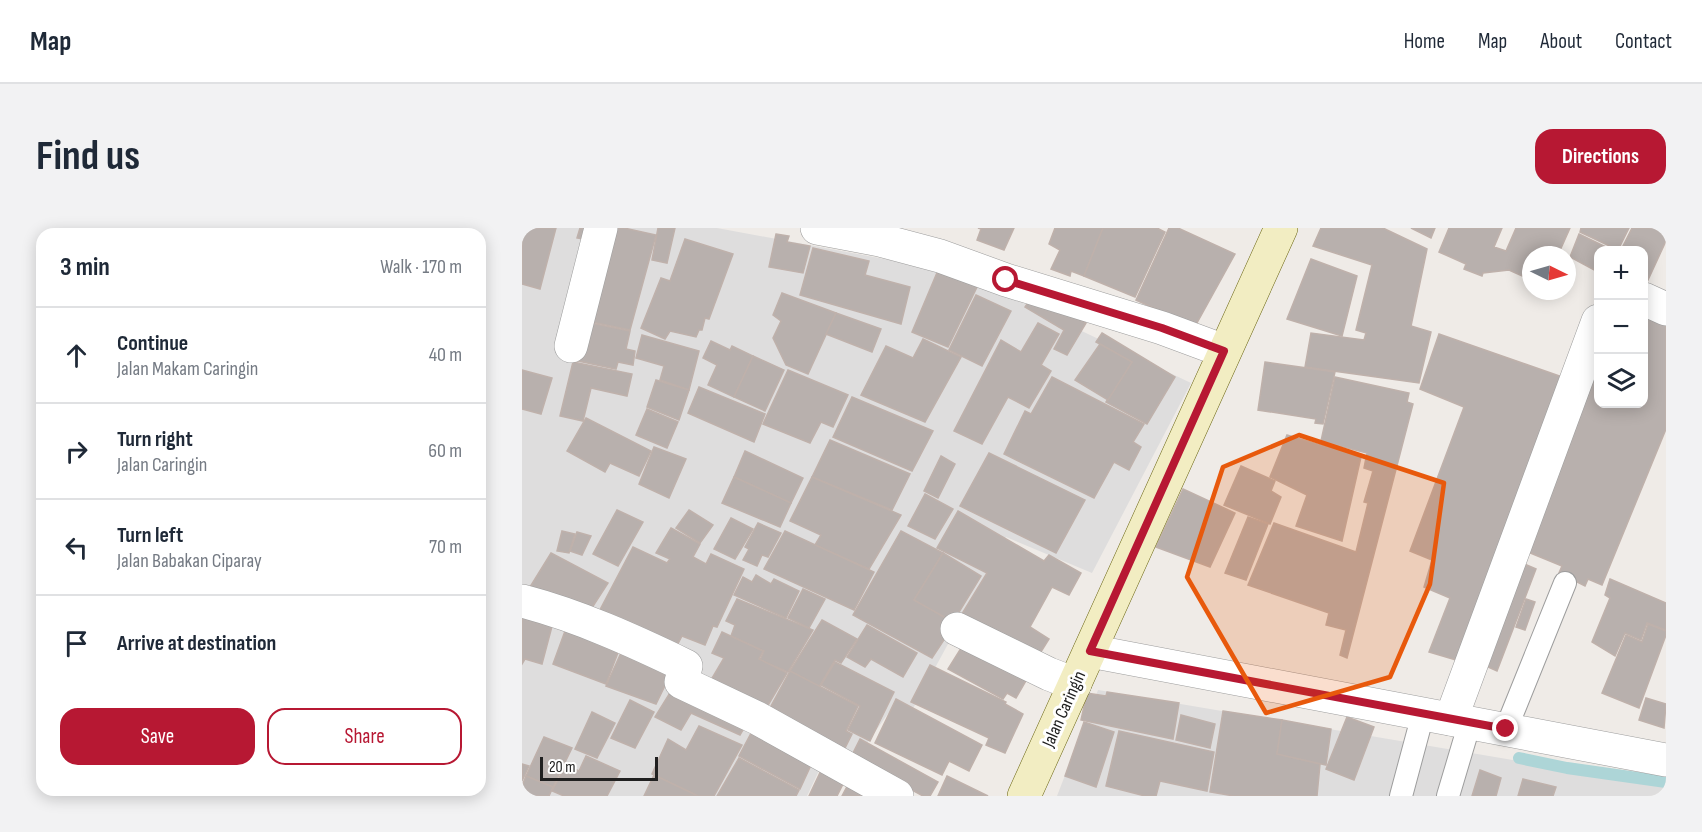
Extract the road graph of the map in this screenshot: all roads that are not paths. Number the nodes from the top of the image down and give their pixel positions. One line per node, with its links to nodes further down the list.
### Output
1 (601, 228): 7 (street)
2 (817, 228): 8 (street)
3 (1281, 228): 8 (main road, Jalan Caringin)
4 (1648, 300): 5 (street)
5 (1666, 309)
6 (1594, 334): 14 (street)
7 (571, 346)
8 (1224, 351): 12 (main road, Jalan Caringin)
9 (1565, 583): 15 (lane)
10 (522, 601): 17 (street)
11 (957, 629): 13 (street)
12 (1090, 651): 13 (main road, Jalan Caringin); 14 (street)
13 (1075, 684): 18 (main road, Jalan Caringin)
14 (1448, 718): 15 (street); 19 (lane); 20 (lane)
15 (1506, 729): 16 (street)
16 (1666, 760)
17 (897, 796)
18 (1024, 796)
19 (1401, 796)
20 (1448, 796)

